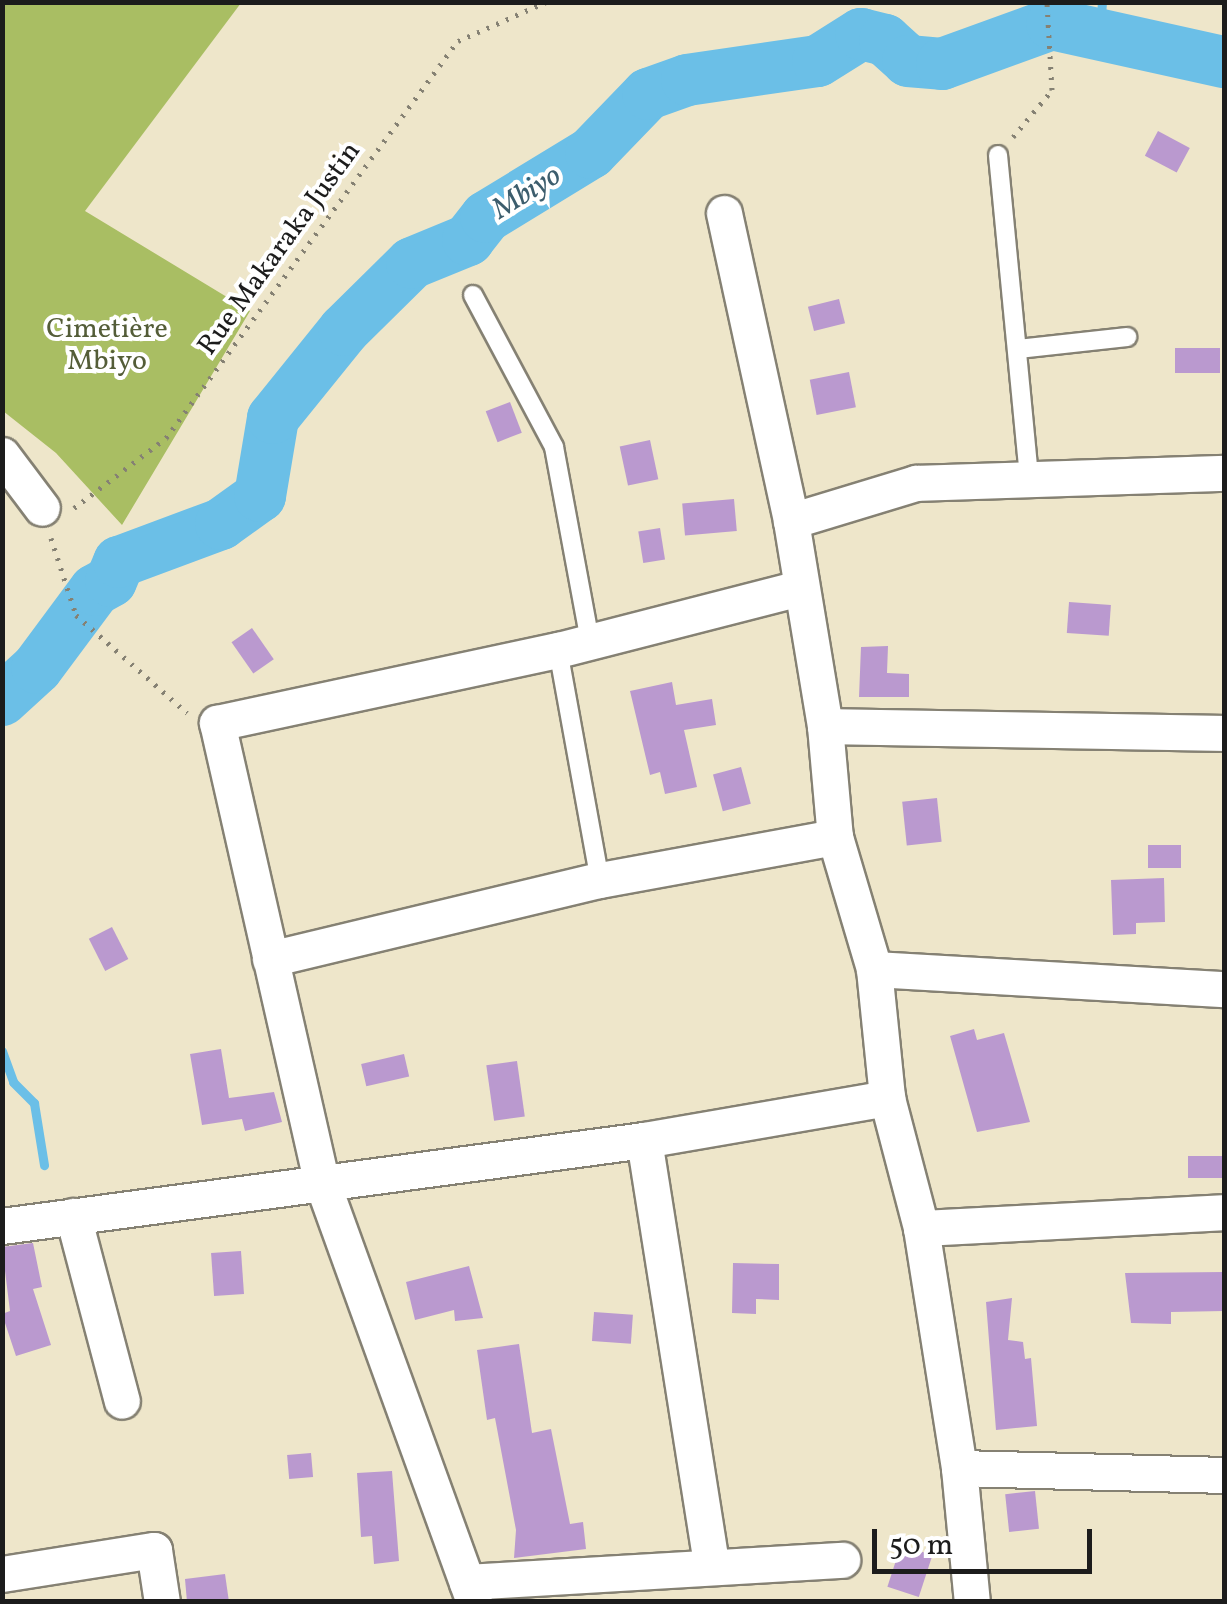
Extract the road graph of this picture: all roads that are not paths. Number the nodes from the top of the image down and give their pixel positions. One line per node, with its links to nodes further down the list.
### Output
1 (998, 155): 5 (lane)
2 (724, 213): 10 (street)
3 (473, 295): 12 (lane)
4 (1127, 338): 5 (lane)
5 (1018, 349): 8 (lane)
6 (2, 455): 9 (street)
7 (1224, 474): 8 (street)
8 (1029, 479): 10 (street)
9 (45, 518)
10 (791, 521): 11 (street)
11 (800, 588): 12 (street); 13 (street)
12 (574, 646): 16 (lane); 17 (street)
13 (825, 726): 14 (street); 15 (street)
14 (1224, 733)
15 (834, 836): 16 (street); 18 (street)
16 (600, 880): 17 (street)
17 (270, 959): 22 (street)
18 (874, 969): 19 (street); 20 (street)
19 (1224, 988)
20 (887, 1098): 21 (street); 26 (street)
21 (644, 1140): 22 (street); 31 (street)
22 (321, 1180): 24 (street); 33 (street)
23 (1224, 1212): 26 (street)
24 (73, 1216): 25 (street); 27 (street)
25 (2, 1226)
26 (920, 1228): 28 (street)
27 (122, 1401)
28 (960, 1468): 29 (street); 35 (street)
29 (1224, 1475)
30 (842, 1560): 31 (street)
31 (711, 1563): 33 (street)
32 (2, 1574): 34 (street)
33 (470, 1592)
34 (162, 1602)
35 (972, 1602)

